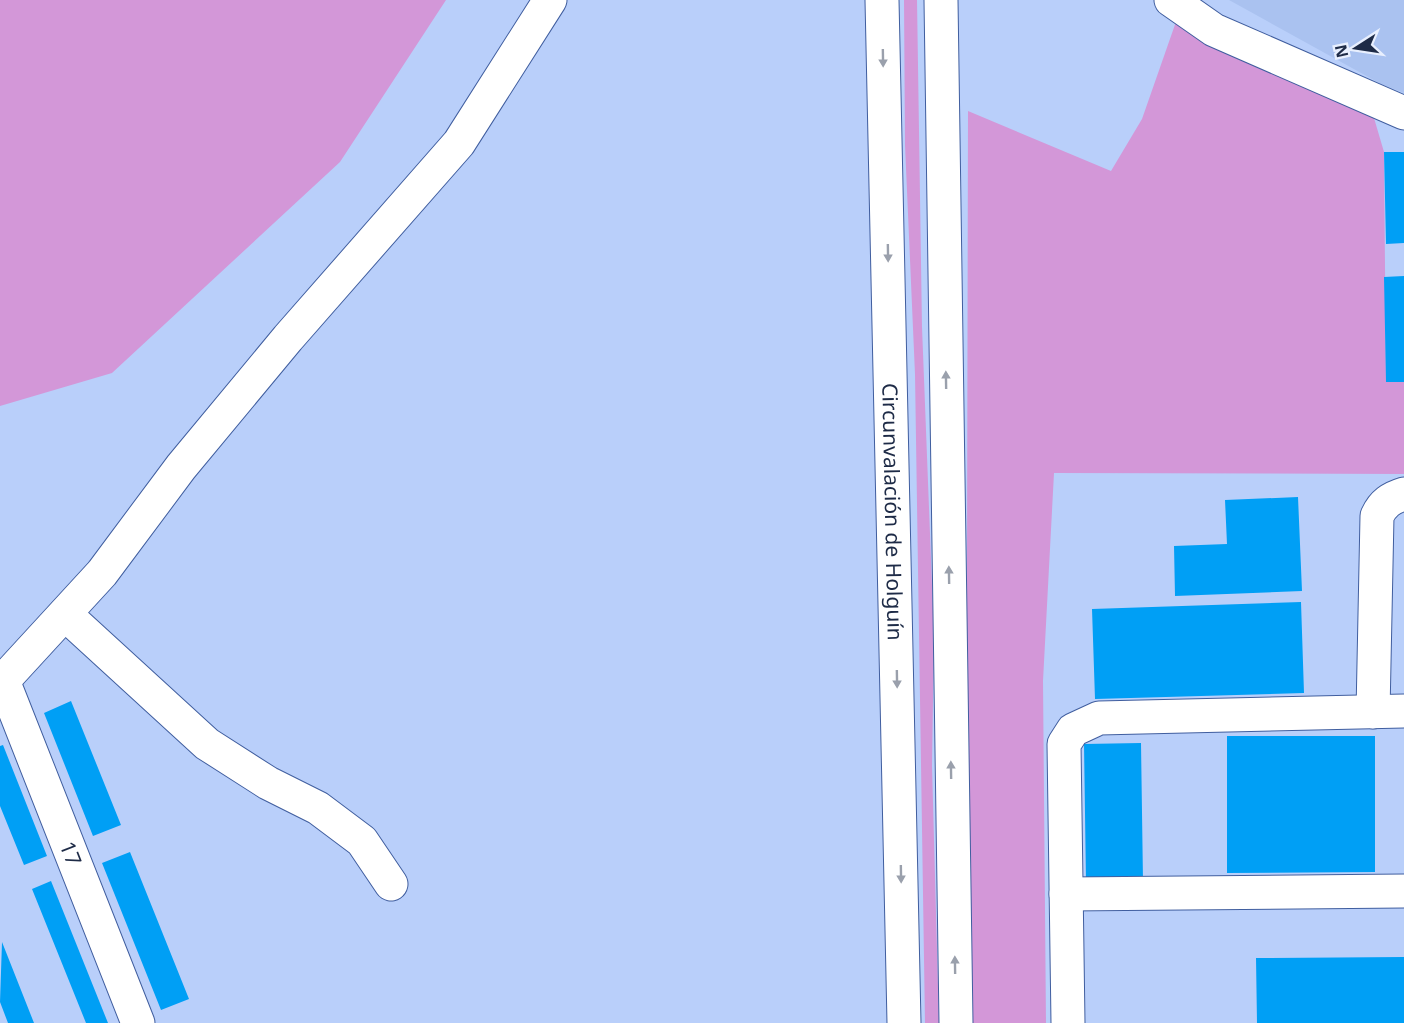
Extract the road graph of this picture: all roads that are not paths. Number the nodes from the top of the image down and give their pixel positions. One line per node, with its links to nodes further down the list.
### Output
1 (550, 0): 7 (main road)
2 (882, 0): 14 (main road, Circunvalación de Holguín, one-way to 14)
3 (940, 0): 15 (main road, one-way to 3)
4 (1171, 0): 5 (main road)
5 (1401, 110)
6 (1404, 494): 9 (main road)
7 (65, 614): 8 (main road); 10 (main road)
8 (2, 683): 13 (main road, 17)
9 (1389, 712): 12 (main road)
10 (391, 884)
11 (1404, 891): 12 (main road)
12 (1066, 894): 16 (main road)
13 (138, 1023)
14 (904, 1023)
15 (956, 1023)
16 (1068, 1023)

